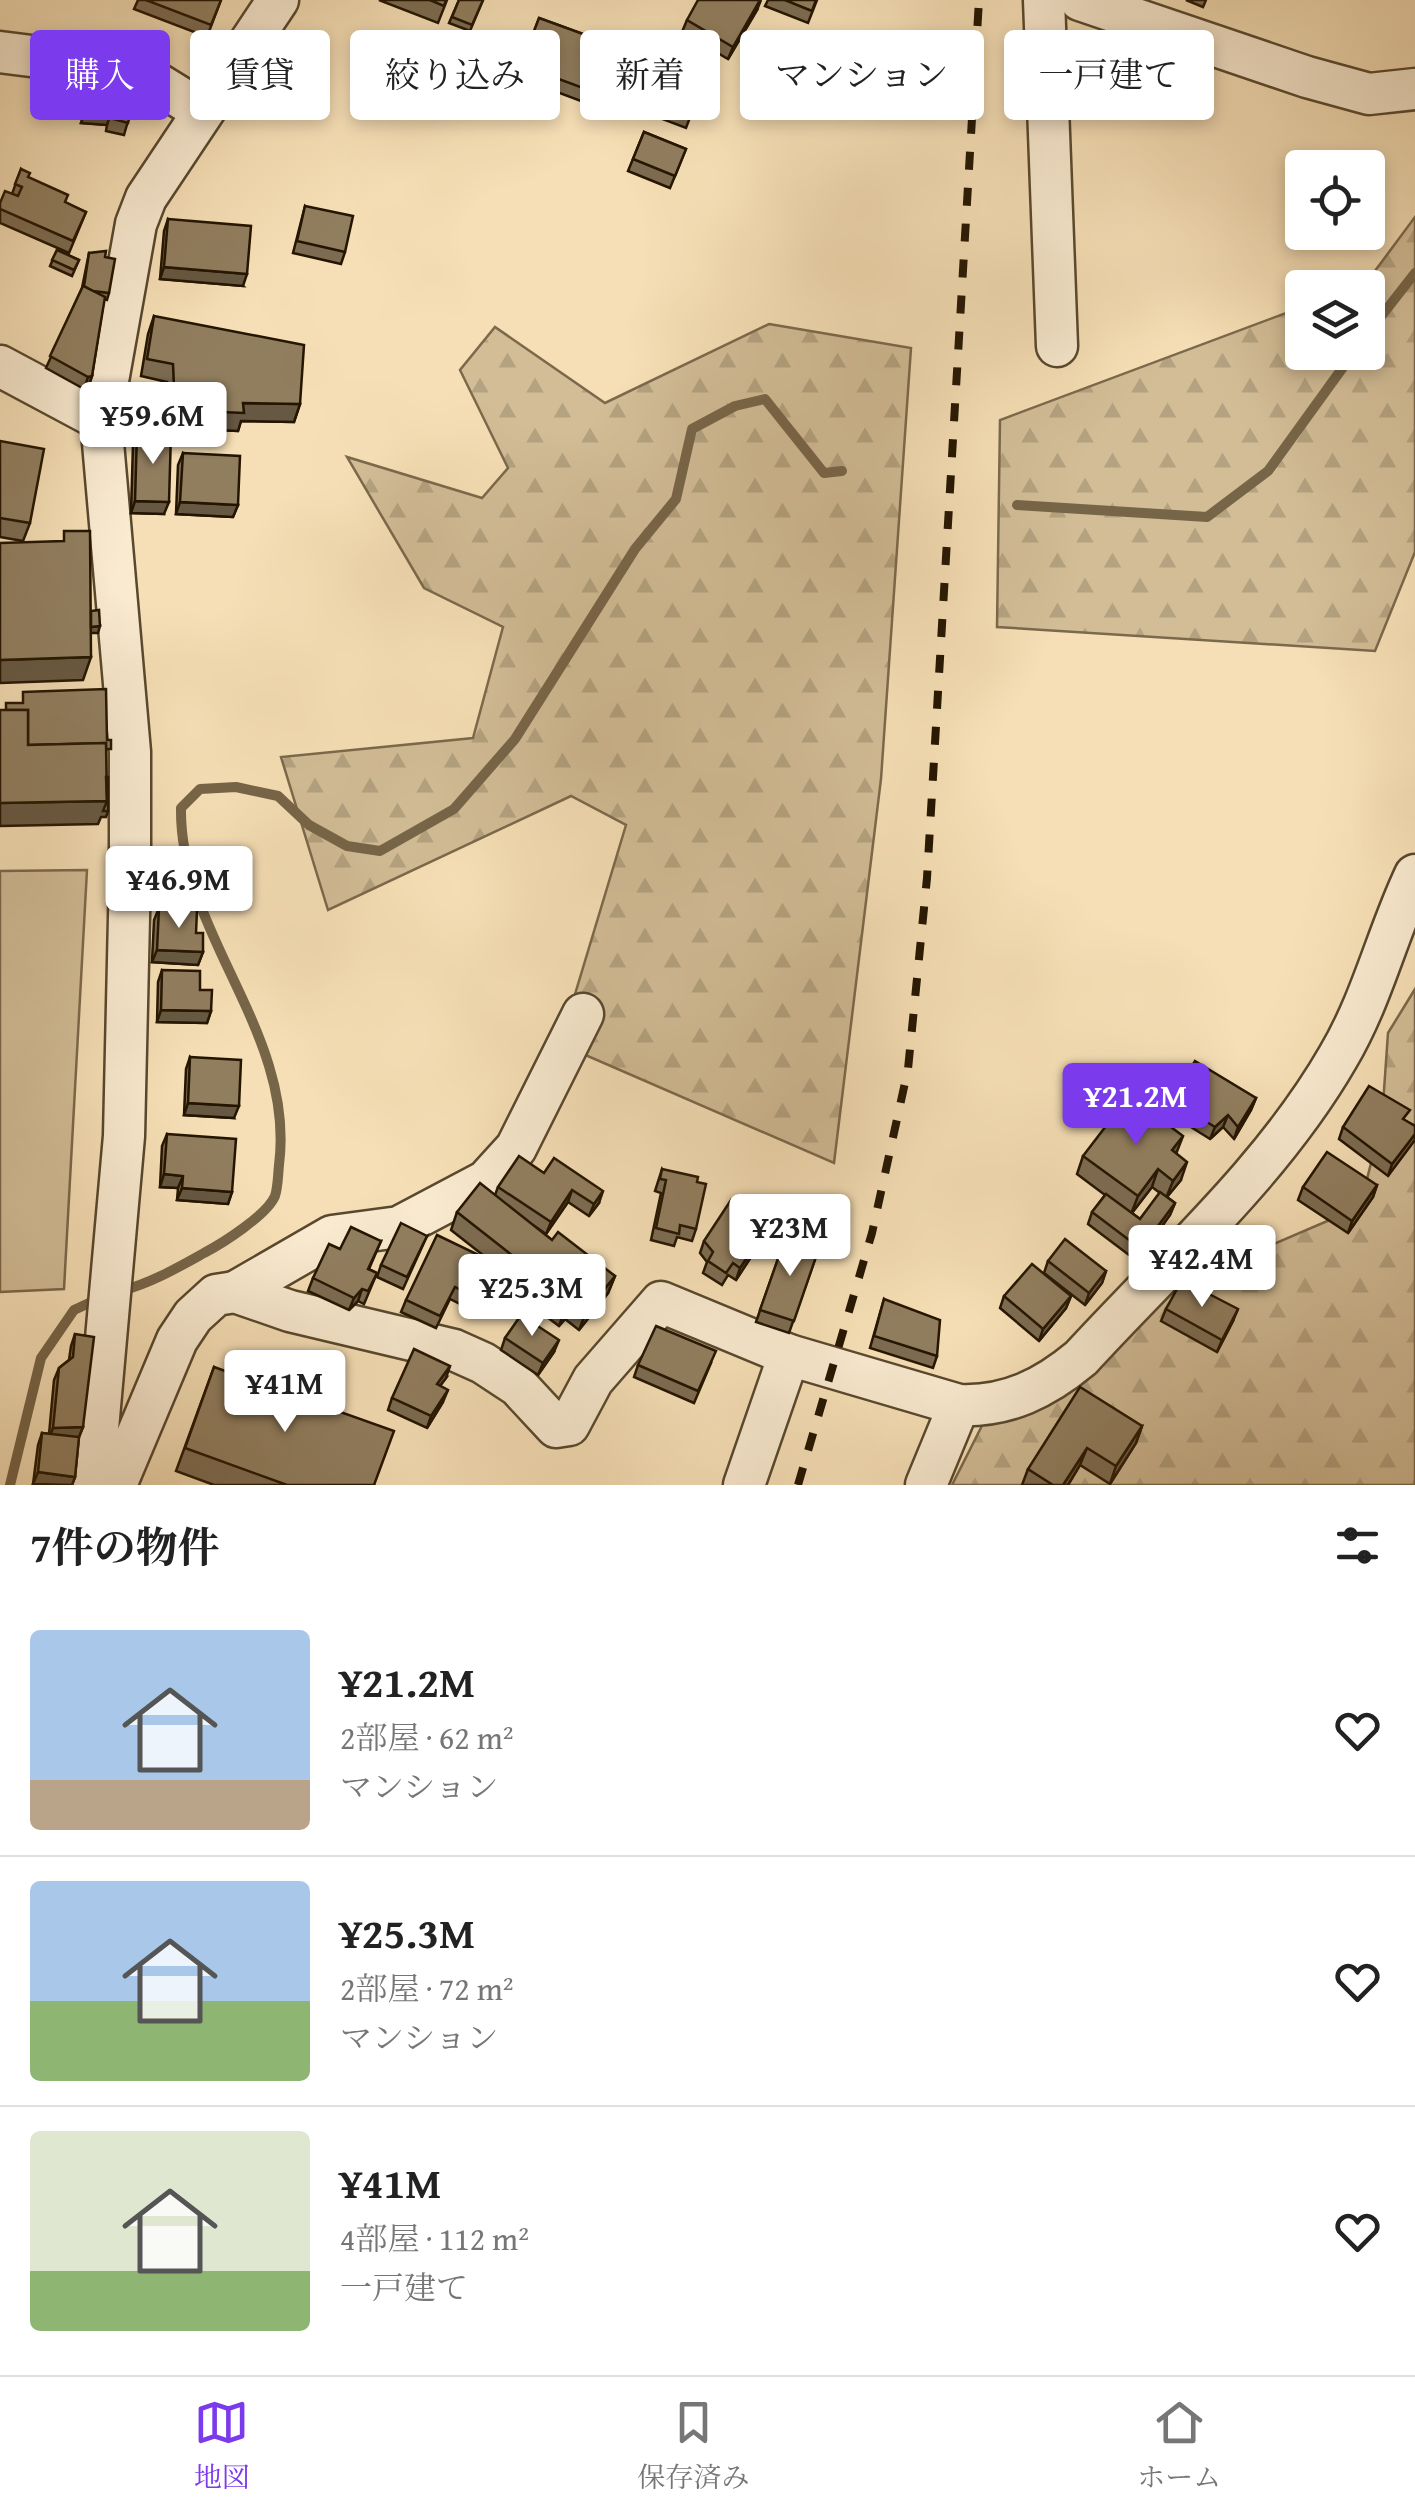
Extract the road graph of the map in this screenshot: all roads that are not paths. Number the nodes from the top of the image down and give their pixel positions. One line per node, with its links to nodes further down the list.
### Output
1 (278, 0): 4 (street)
2 (1044, 0): 9 (street)
3 (1080, 0): 6 (street)
4 (257, 30)
5 (0, 52): 7 (street)
6 (1415, 90)
7 (190, 104)
8 (196, 120): 11 (street)
9 (1057, 346)
10 (0, 366): 11 (street)
11 (101, 420): 17 (street)
12 (1415, 875): 16 (street)
13 (583, 1014): 14 (street)
14 (235, 1292): 15 (street); 18 (street)
15 (789, 1355): 16 (street); 19 (street)
16 (959, 1405): 20 (street)
17 (92, 1485)
18 (116, 1485)
19 (744, 1485)
20 (926, 1485)

